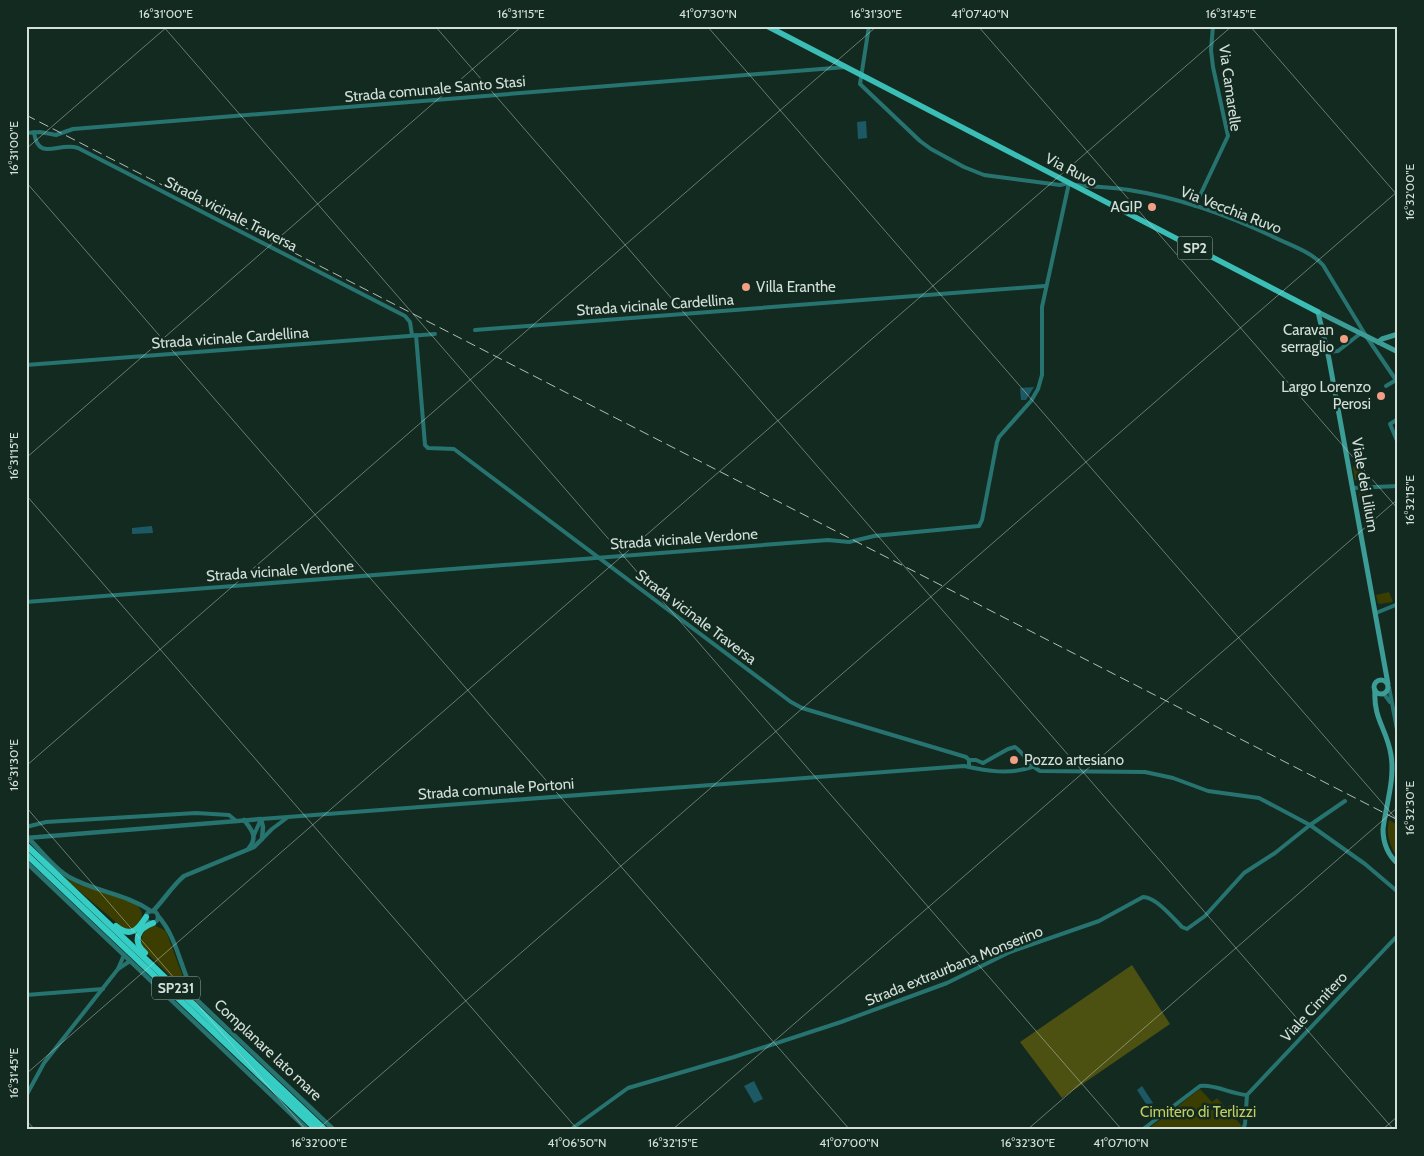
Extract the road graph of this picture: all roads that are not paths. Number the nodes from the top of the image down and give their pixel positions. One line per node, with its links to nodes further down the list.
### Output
1 (767, 26): 4 (main road, Via Ruvo / SP2)
2 (869, 26): 5 (street)
3 (1213, 26): 9 (street, Via Camarelle)
4 (846, 67): 5 (main road, Via Ruvo / SP2); 6 (street, Strada comunale Santo Stasi)
5 (861, 75): 8 (main road, Via Ruvo / SP2); 8 (street, Via Vecchia Ruvo)
6 (34, 132): 7 (street, Strada comunale Santo Stasi); 15 (street, Strada vicinale Traversa)
7 (26, 133)
8 (1071, 184): 9 (street, Via Vecchia Ruvo); 10 (street, Strada vicinale Verdone); 11 (main road, Via Ruvo / SP2)
9 (1194, 206): 14 (street, Via Vecchia Ruvo)
10 (1045, 286): 12 (street, Strada vicinale Cardellina); 31 (street, Strada vicinale Verdone)
11 (1318, 312): 14 (main road, SP2); 21 (main road, Viale dei Lilium)
12 (475, 330)
13 (435, 334): 15 (street, Strada vicinale Cardellina)
14 (1364, 334): 17 (main road, SP2); 20 (street, Via Vecchia Ruvo); 21 (street)
15 (414, 335): 24 (street, Strada vicinale Cardellina); 31 (street, Strada vicinale Traversa)
16 (1395, 335): 17 (main road); 19 (main road)
17 (1378, 342): 18 (main road, SP2); 20 (street)
18 (1385, 345): 19 (main road, SP2); 23 (street)
19 (1391, 348): 22 (main road, SP2)
20 (1376, 350): 23 (street, Via Vecchia Ruvo)
21 (1328, 352): 30 (main road, Viale dei Lilium)
22 (1398, 352)
23 (1383, 358): 25 (street, Via Vecchia Ruvo)
24 (26, 365)
25 (1397, 382): 26 (street)
26 (1386, 386)
27 (1398, 419): 28 (street)
28 (1398, 443)
29 (1398, 486): 30 (street)
30 (1352, 488): 34 (main road, Viale dei Lilium)
31 (598, 557): 32 (street, Strada vicinale Verdone); 43 (street, Strada vicinale Traversa)
32 (26, 602)
33 (1398, 604): 34 (street)
34 (1376, 613): 35 (main road, Viale dei Lilium)
35 (1384, 664): 36 (main road, Viale dei Lilium); 37 (main road, Viale dei Lilium)
36 (1380, 680): 37 (main road); 38 (main road, Viale dei Lilium)
37 (1388, 685): 39 (main road); 41 (street)
38 (1375, 690): 39 (main road); 40 (main road, Viale dei Lilium)
39 (1383, 694): 40 (main road); 41 (street)
40 (1376, 711): 62 (main road, Viale dei Lilium)
41 (1394, 711): 42 (street)
42 (1398, 735)
43 (969, 760): 44 (street, Strada vicinale Traversa); 45 (street)
44 (983, 763): 46 (street); 47 (street)
45 (969, 767): 47 (street, Strada comunale Portoni); 49 (street, Strada comunale Portoni)
46 (1032, 767): 47 (street, Strada comunale Portoni); 53 (street)
47 (982, 770)
48 (1345, 800): 53 (street)
49 (288, 817): 50 (street, Strada comunale Portoni); 57 (street)
50 (261, 819): 52 (street, Strada comunale Portoni); 55 (street); 57 (street)
51 (235, 820): 52 (street, Strada comunale Portoni); 54 (street); 56 (street, Strada comunale Portoni)
52 (244, 820): 55 (street)
53 (1310, 825): 63 (street); 83 (street, Strada extraurbana Monserino)
54 (26, 827)
55 (254, 835): 59 (street)
56 (26, 837): 66 (street)
57 (262, 838): 59 (street)
58 (26, 845): 65 (highway, SP231)
59 (247, 851): 64 (street)
60 (26, 854): 80 (highway, SP231)
61 (26, 862): 71 (street)
62 (1398, 864)
63 (1398, 892)
64 (164, 900): 66 (street); 67 (street)
65 (87, 903): 66 (highway); 74 (highway, SP231)
66 (149, 913): 67 (street); 68 (street)
67 (158, 915): 68 (street); 69 (street, Complanare lato mare)
68 (153, 922): 69 (street); 74 (highway)
69 (167, 930): 82 (street, Complanare lato mare)
70 (1398, 934): 77 (street, Viale Cimitero)
71 (124, 955): 72 (street); 73 (street)
72 (130, 961): 73 (street); 79 (street)
73 (118, 969): 75 (street)
74 (166, 979): 81 (highway, SP231)
75 (102, 989): 76 (street); 78 (street)
76 (26, 995)
77 (1247, 1095): 84 (street); 85 (street)
78 (26, 1096)
79 (308, 1130)
80 (317, 1130)
81 (325, 1130)
82 (334, 1130)
83 (570, 1130)
84 (1142, 1130)
85 (1243, 1130)

